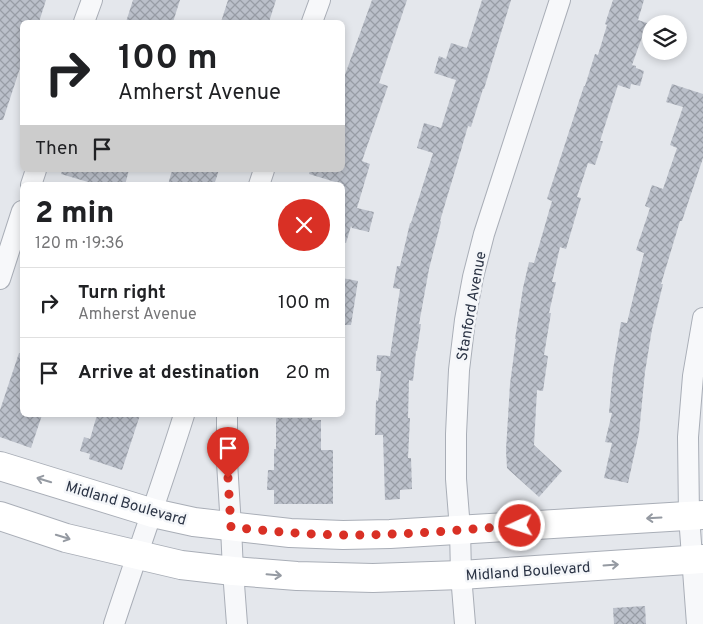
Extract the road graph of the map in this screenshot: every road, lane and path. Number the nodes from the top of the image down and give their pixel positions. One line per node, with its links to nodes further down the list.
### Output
1 (92, 0): 4 (street)
2 (320, 0): 5 (street)
3 (560, 0): 16 (street, Stanford Avenue)
4 (85, 20)
5 (313, 20)
6 (20, 217): 7 (street)
7 (0, 279)
8 (703, 318): 14 (street)
9 (183, 417): 12 (street)
10 (227, 417): 15 (street)
11 (0, 466): 12 (main road, Midland Boulevard, one-way to 11)
12 (152, 513): 15 (main road, Midland Boulevard); 17 (street)
13 (0, 516): 17 (main road, Midland Boulevard, one-way to 17)
14 (696, 516): 16 (main road, Midland Boulevard, one-way to 16); 18 (street)
15 (231, 527): 16 (main road, Midland Boulevard); 19 (street)
16 (460, 529): 20 (street, Stanford Avenue)
17 (137, 556): 19 (main road, Midland Boulevard); 21 (street)
18 (698, 560): 20 (main road, Midland Boulevard, one-way to 18); 24 (street)
19 (233, 571): 20 (main road, Midland Boulevard, one-way to 20); 22 (street)
20 (461, 575): 23 (street, Stanford Avenue)
21 (114, 624)
22 (237, 624)
23 (466, 624)
24 (697, 624)

